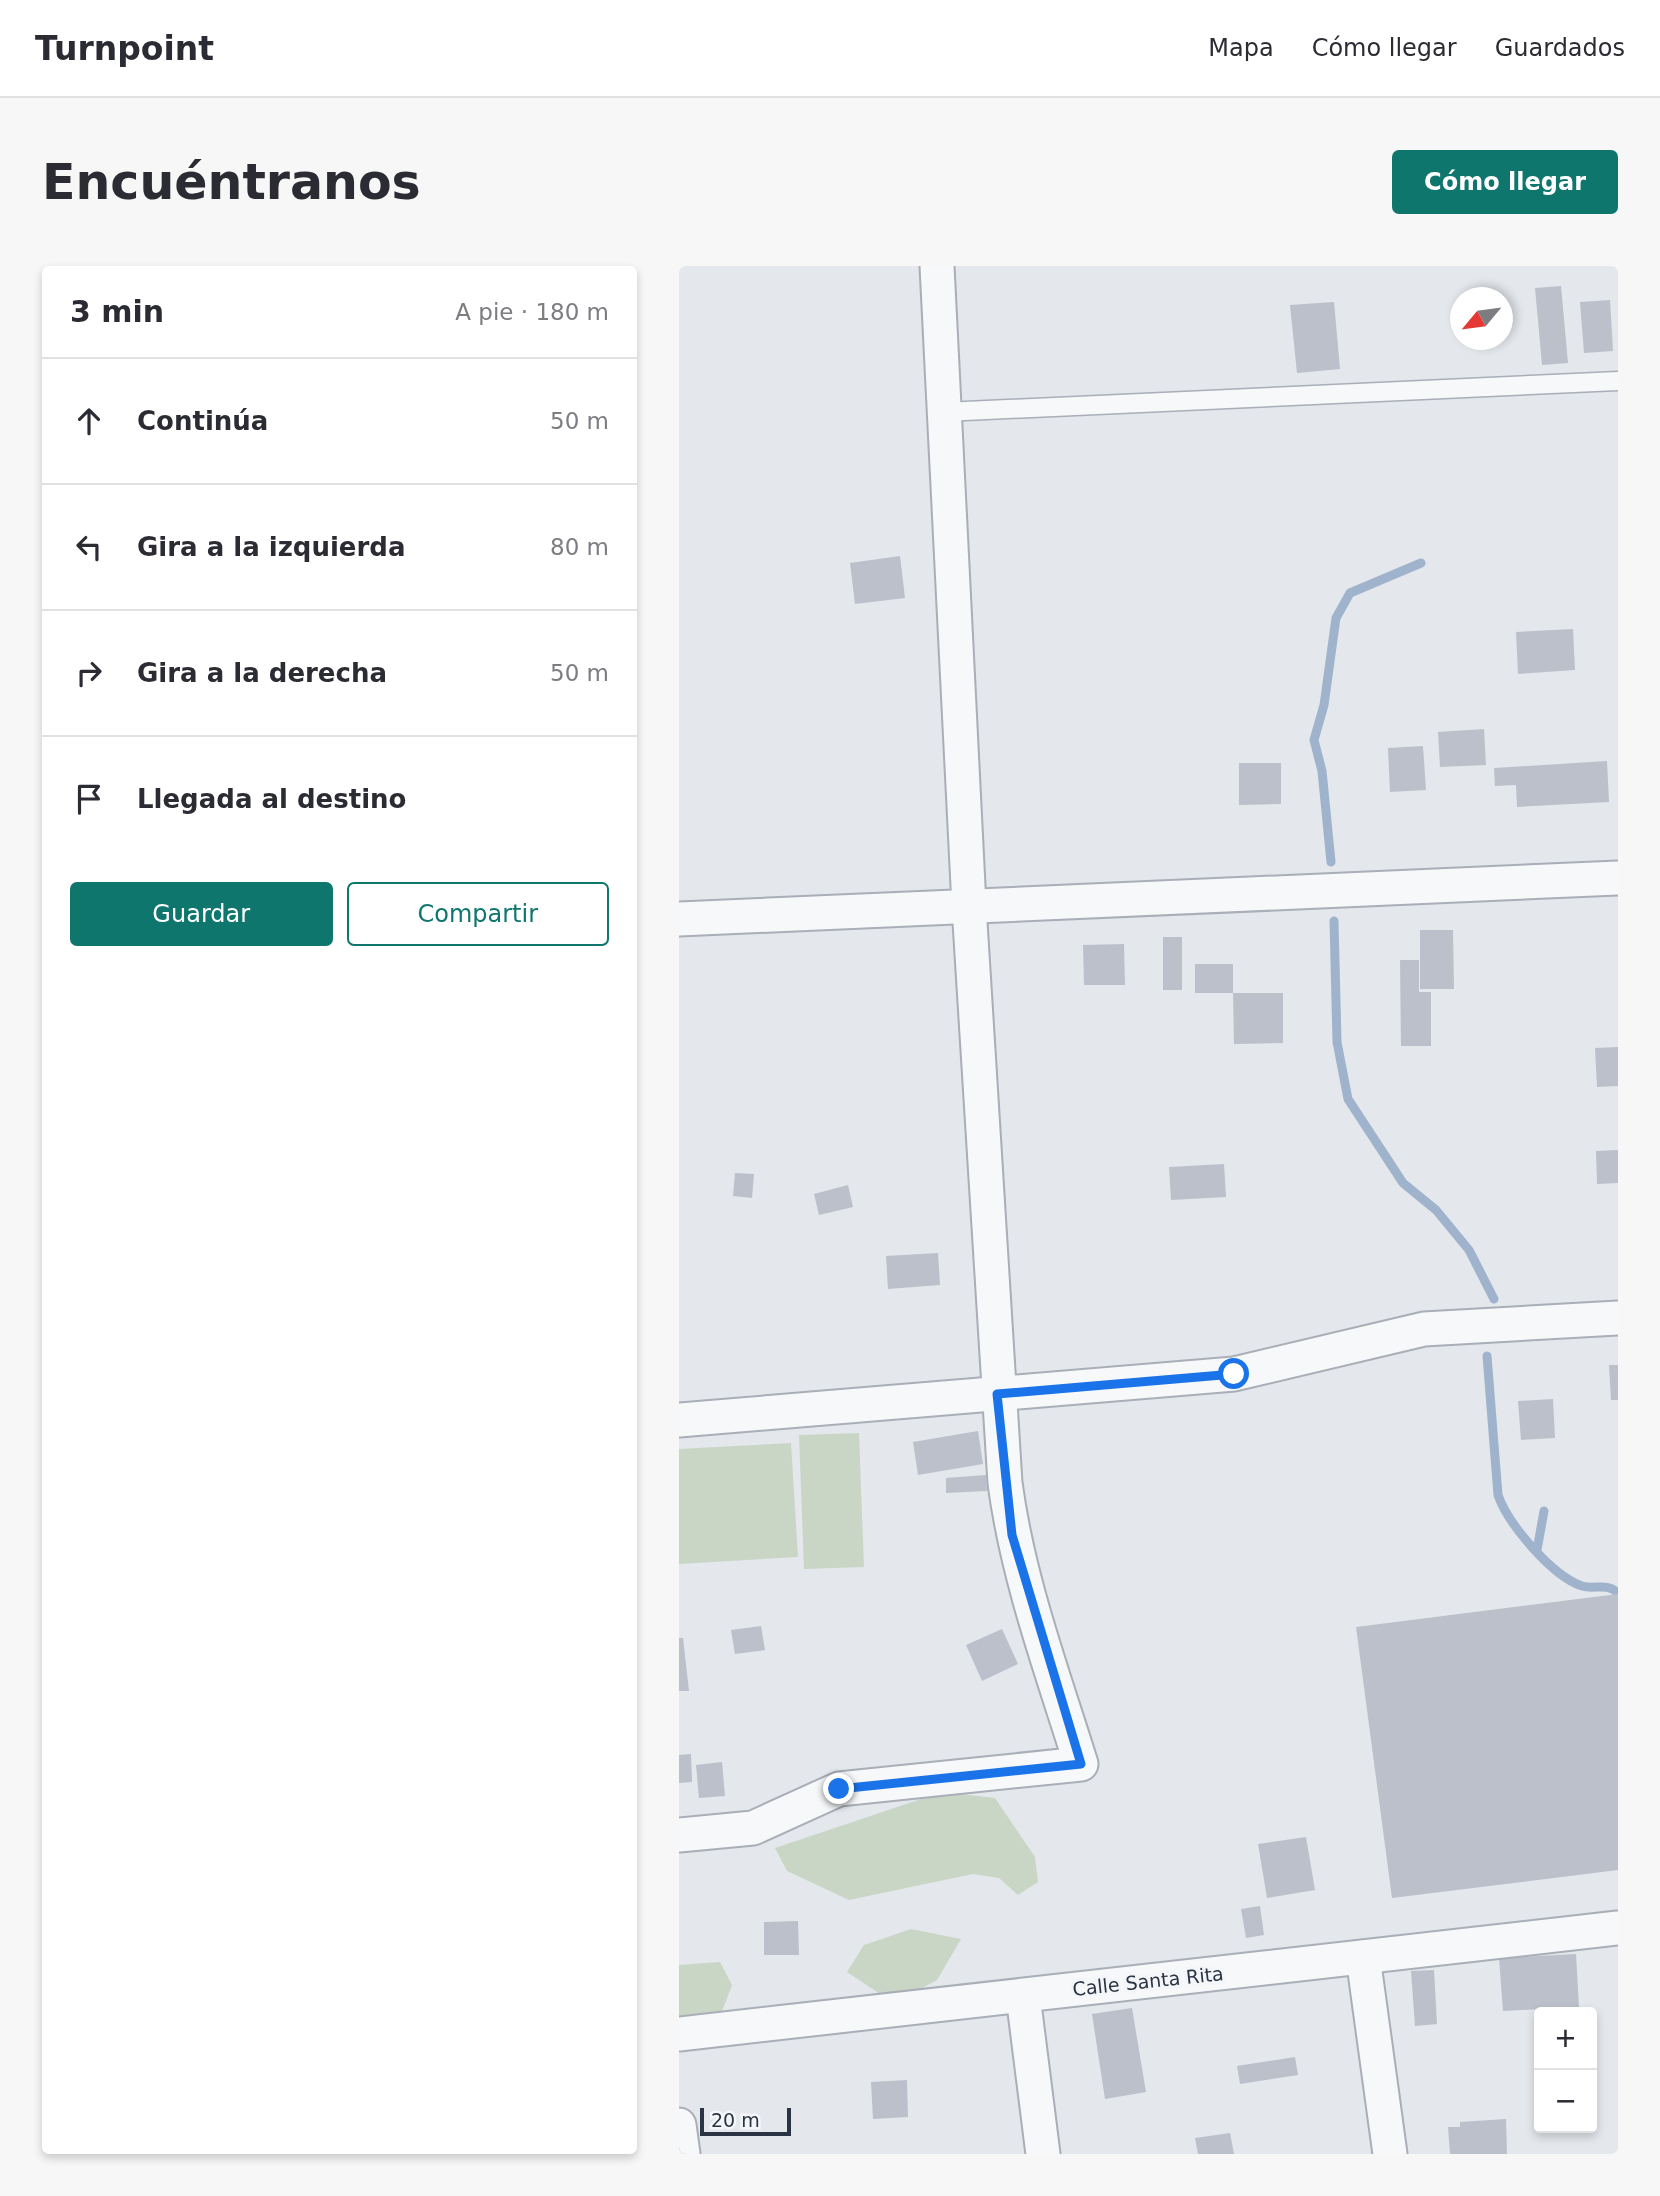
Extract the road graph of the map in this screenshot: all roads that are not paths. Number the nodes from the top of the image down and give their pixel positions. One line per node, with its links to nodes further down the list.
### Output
1 (937, 266): 3 (street)
2 (1618, 381): 3 (lane)
3 (944, 412): 5 (street)
4 (1618, 878): 5 (street)
5 (969, 906): 6 (street); 8 (street)
6 (679, 919)
7 (1618, 1318): 8 (street)
8 (997, 1394): 9 (street); 10 (street)
9 (679, 1420)
10 (679, 1835)
11 (1618, 1928): 12 (street, Calle Santa Rita)
12 (1363, 1957): 13 (street, Calle Santa Rita); 18 (street)
13 (1023, 1996): 14 (street, Calle Santa Rita); 17 (street)
14 (679, 2034)
15 (679, 2125): 16 (street)
16 (683, 2154)
17 (1043, 2154)
18 (1390, 2154)

